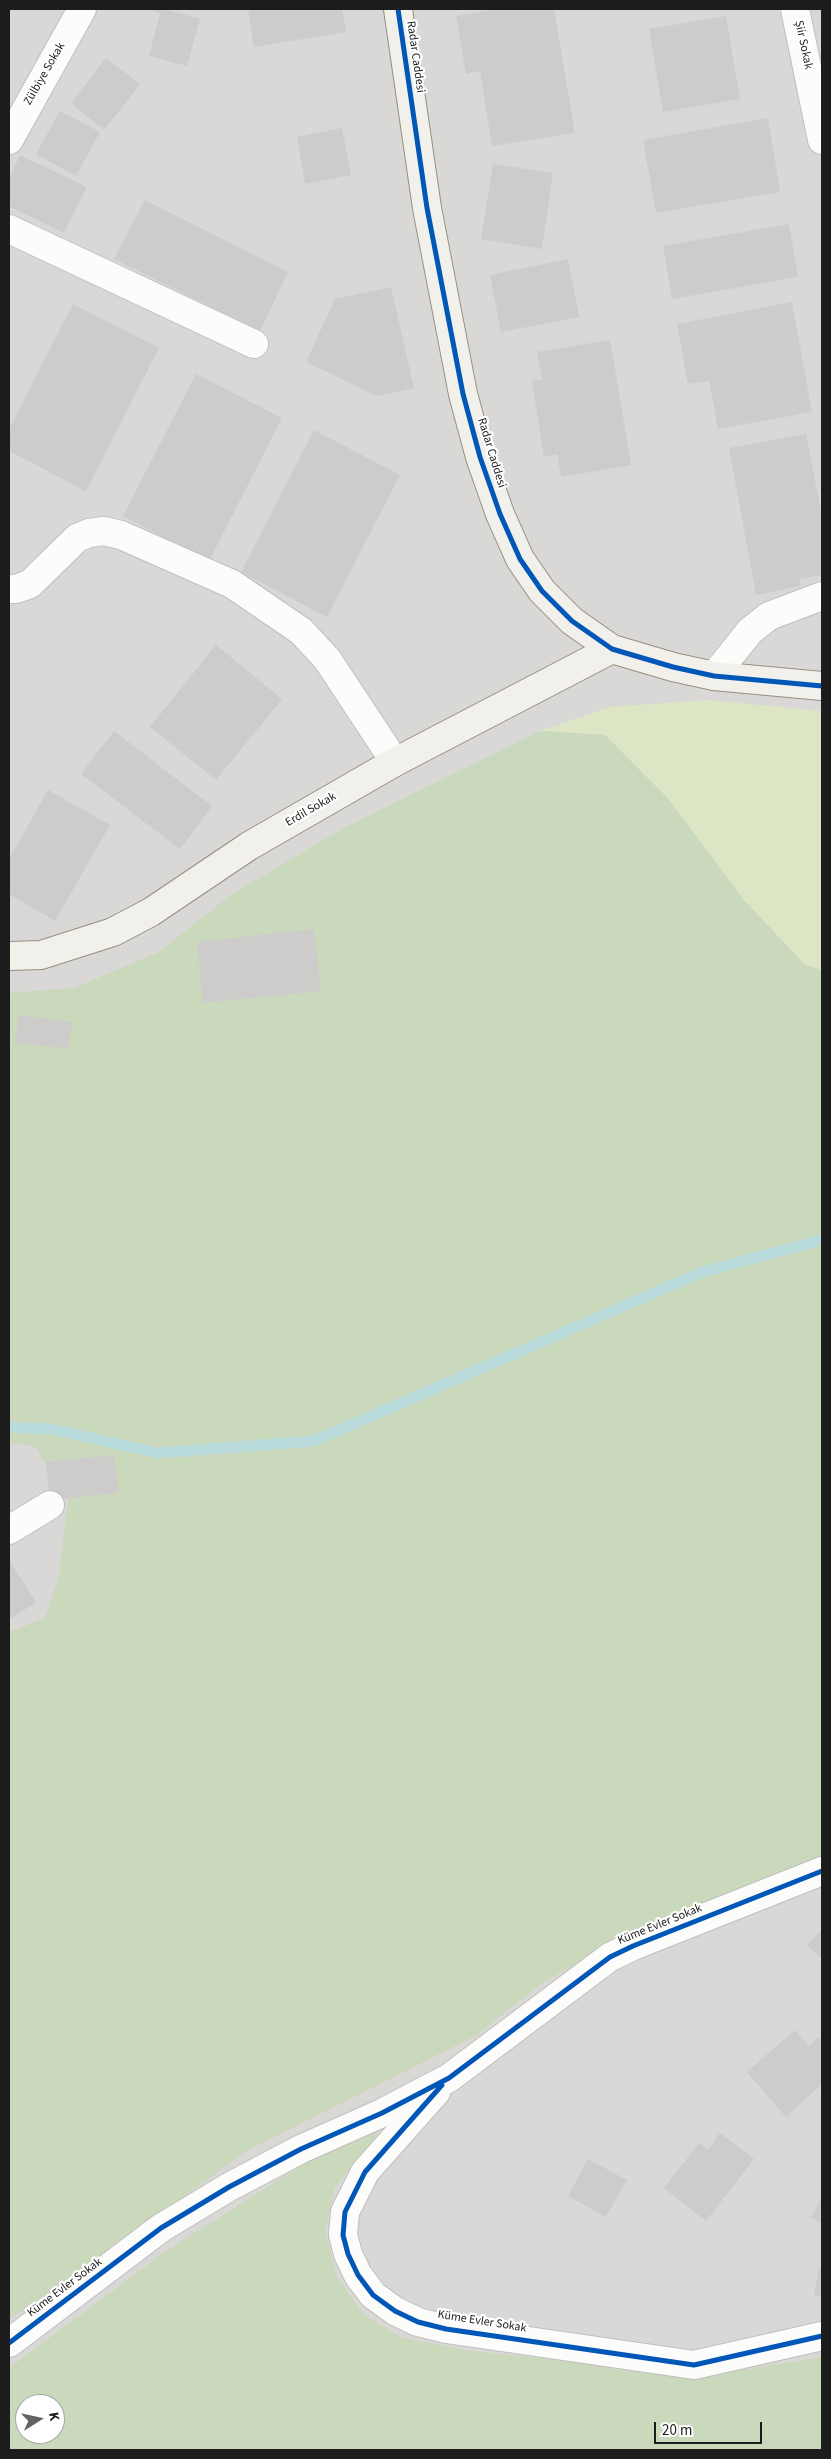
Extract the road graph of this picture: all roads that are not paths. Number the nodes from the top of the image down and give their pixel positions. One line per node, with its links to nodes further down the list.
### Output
1 (82, 9): 4 (street, Zülbiye Sokak)
2 (398, 9): 10 (street, Radar Caddesi)
3 (795, 9): 5 (street, Şiir Sokak)
4 (9, 140)
5 (822, 140)
6 (9, 228): 7 (street)
7 (254, 344)
8 (9, 589): 13 (street)
9 (822, 596): 11 (street)
10 (612, 649): 11 (street, Radar Caddesi); 13 (street, Erdil Sokak)
11 (714, 676): 12 (street, Radar Caddesi)
12 (822, 686)
13 (395, 762): 14 (street, Erdil Sokak)
14 (9, 956)
15 (50, 1505): 16 (street)
16 (9, 1530)
17 (822, 1871): 18 (street, Küme Evler Sokak)
18 (449, 2078): 19 (street, Küme Evler Sokak); 20 (street, Küme Evler Sokak)
19 (822, 2336)
20 (9, 2342)

